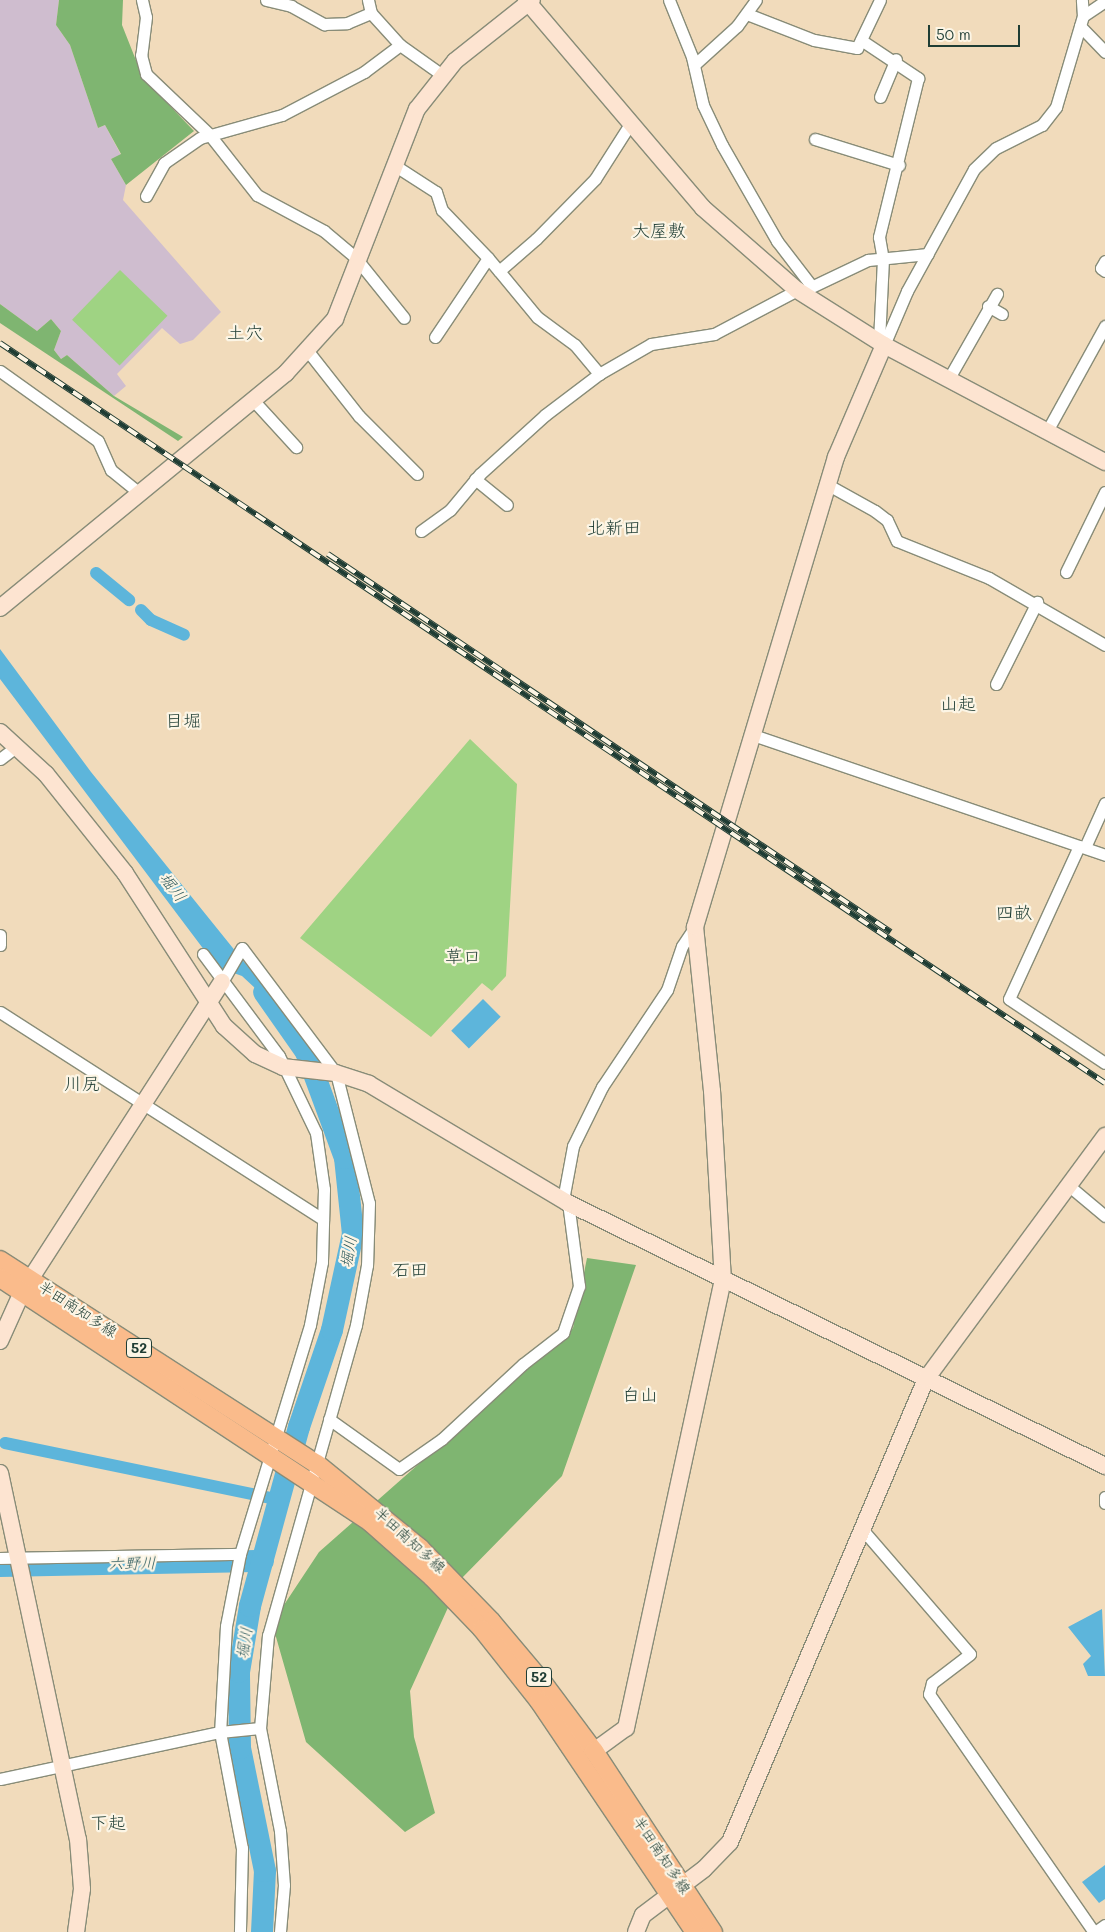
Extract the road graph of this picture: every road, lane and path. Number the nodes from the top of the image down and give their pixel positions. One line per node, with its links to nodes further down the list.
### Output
1 (266, 0): 10 (street)
2 (368, 0): 10 (street)
3 (669, 0): 17 (street)
4 (756, 0): 11 (street)
5 (880, 0): 13 (street)
6 (1082, 0): 12 (street)
7 (529, 1): 18 (street); 20 (street)
8 (1105, 1): 12 (street)
9 (147, 3): 21 (street)
10 (371, 13): 14 (street)
11 (747, 14): 13 (street); 17 (street)
12 (1081, 21): 15 (street); 26 (street)
13 (861, 40): 16 (street)
14 (400, 45): 18 (street); 21 (street)
15 (1105, 52)
16 (896, 59): 19 (street); 24 (street)
17 (694, 65): 33 (street)
18 (441, 74): 23 (street)
19 (880, 97)
20 (630, 124): 31 (street); 33 (street)
21 (209, 134): 25 (street); 30 (street)
22 (815, 140): 24 (street)
23 (394, 165): 28 (street); 30 (street)
24 (898, 165): 27 (street)
25 (146, 196)
26 (928, 254): 27 (street); 40 (street)
27 (882, 256): 33 (street); 40 (street)
28 (488, 258): 31 (street); 39 (street)
29 (1105, 262): 32 (street)
30 (359, 263): 37 (street); 41 (street)
31 (499, 271): 43 (street)
32 (1105, 271)
33 (803, 289): 40 (street); 43 (street)
34 (997, 294): 35 (street)
35 (988, 306): 36 (street); 44 (street)
36 (1002, 314)
37 (404, 318)
38 (1105, 326): 46 (street)
39 (435, 337)
40 (882, 343): 44 (street); 51 (street)
41 (308, 350): 45 (street); 49 (street)
42 (0, 372): 53 (street)
43 (599, 374): 50 (street)
44 (949, 378): 46 (street)
45 (253, 400): 47 (street); 53 (street)
46 (1047, 431): 48 (street)
47 (296, 447)
48 (1105, 462)
49 (417, 474)
50 (475, 479): 54 (street); 55 (street)
51 (830, 486): 57 (street); 62 (street)
52 (1105, 492): 56 (street)
53 (139, 493): 58 (street)
54 (507, 504)
55 (421, 531)
56 (1066, 572)
57 (1037, 602): 59 (street); 60 (street)
58 (0, 608)
59 (1105, 645)
60 (996, 684)
61 (0, 732): 63 (street)
62 (752, 734): 66 (street); 68 (street)
63 (16, 747): 64 (street); 73 (street)
64 (0, 758)
65 (1105, 803): 66 (street)
66 (1082, 846): 67 (street); 75 (street)
67 (1105, 855)
68 (695, 927): 81 (street); 86 (street)
69 (0, 935): 70 (street)
70 (0, 945)
71 (203, 954): 72 (street)
72 (222, 982): 73 (street); 76 (street); 77 (street)
73 (207, 1002): 76 (street); 78 (street)
74 (0, 1012): 78 (street)
75 (1105, 1063)
76 (283, 1067): 77 (street); 83 (street)
77 (336, 1073): 81 (street); 90 (street)
78 (143, 1104): 83 (street); 87 (street)
79 (1105, 1136): 80 (street)
80 (1068, 1185): 82 (street); 89 (street)
81 (565, 1202): 86 (street); 90 (street)
82 (1105, 1216)
83 (323, 1219): 91 (street)
84 (0, 1260): 87 (main road, 半田南知多線 / 52)
85 (0, 1278): 87 (main road, 半田南知多線 / 52)
86 (723, 1281): 89 (street); 105 (street)
87 (26, 1285): 88 (street); 91 (main road, 半田南知多線 / 52); 92 (main road, 半田南知多線 / 52)
88 (0, 1341)
89 (926, 1379): 94 (street); 99 (street)
90 (329, 1419): 93 (street)
91 (276, 1438): 92 (street); 93 (main road, 半田南知多線 / 52)
92 (269, 1460): 96 (main road, 半田南知多線 / 52); 100 (street)
93 (317, 1464): 96 (street); 105 (main road, 半田南知多線 / 52)
94 (1105, 1466)
95 (0, 1473): 102 (street)
96 (312, 1482): 103 (street); 108 (main road, 半田南知多線 / 52)
97 (1105, 1497): 98 (street)
98 (1105, 1503)
99 (862, 1529): 108 (street); 116 (street)
100 (240, 1555): 102 (street); 104 (street)
101 (0, 1558): 102 (street)
102 (18, 1561): 106 (street)
103 (260, 1728): 104 (street); 112 (street)
104 (220, 1732): 106 (street); 111 (street)
105 (594, 1751): 108 (main road, 半田南知多線 / 52)
106 (62, 1766): 107 (street); 110 (street)
107 (0, 1779)
108 (676, 1890): 113 (street); 114 (main road, 半田南知多線 / 52); 115 (main road, 半田南知多線 / 52)
109 (1105, 1925): 116 (street)
110 (76, 1932)
111 (240, 1932)
112 (280, 1932)
113 (636, 1932)
114 (695, 1932)
115 (713, 1932)
116 (1094, 1932)

